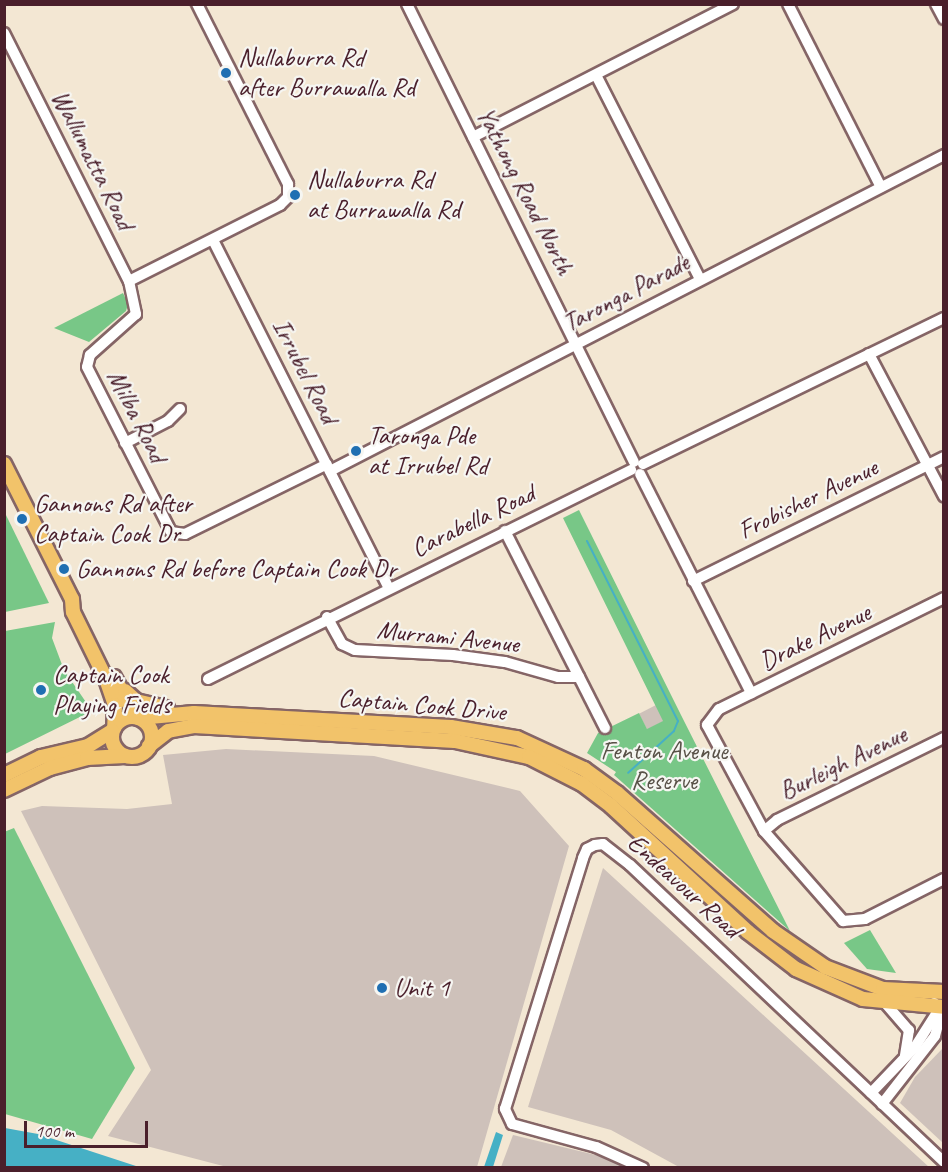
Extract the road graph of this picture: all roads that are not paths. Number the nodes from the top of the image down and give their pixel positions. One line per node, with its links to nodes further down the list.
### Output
1 (197, 4): 12 (street)
2 (407, 4): 9 (street, Yathong Road North)
3 (733, 4): 8 (street)
4 (788, 4): 11 (street)
5 (936, 4): 6 (street)
6 (944, 19)
7 (4, 33): 14 (street, Wallumatta Road)
8 (596, 75): 9 (street); 13 (street)
9 (473, 137): 17 (street, Yathong Road North)
10 (944, 155): 11 (street, Taronga Parade)
11 (881, 187): 13 (street, Taronga Parade)
12 (213, 240): 14 (street); 24 (street, Irrubel Road)
13 (700, 279): 17 (street, Taronga Parade)
14 (129, 281): 15 (street, Wallumatta Road)
15 (138, 308): 20 (street, Milba Road)
16 (944, 318): 18 (street, Carabella Road)
17 (577, 344): 24 (street, Taronga Parade); 25 (street, Yathong Road North)
18 (868, 354): 23 (street); 25 (street, Carabella Road)
19 (180, 409): 20 (street)
20 (125, 443): 24 (street, Milba Road)
21 (944, 457): 23 (street, Frobisher Avenue)
22 (4, 464): 31 (main road)
23 (928, 465): 26 (street); 28 (street, Frobisher Avenue)
24 (328, 467): 29 (street, Irrubel Road)
25 (637, 467): 27 (street, Carabella Road); 28 (street, Yathong Road North)
26 (944, 496)
27 (505, 531): 29 (street, Carabella Road); 33 (street, Murrami Avenue)
28 (693, 581): 36 (street, Yathong Road North)
29 (388, 587): 32 (street, Carabella Road)
30 (944, 598): 36 (street, Drake Avenue)
31 (72, 599): 35 (main road); 40 (main road)
32 (327, 617): 33 (street, Murrami Avenue); 34 (street, Carabella Road)
33 (579, 677): 39 (street, Murrami Avenue)
34 (208, 679)
35 (115, 680): 37 (main road); 38 (main road)
36 (751, 693): 46 (street, Drake Avenue)
37 (194, 713): 38 (main road, Captain Cook Drive); 48 (main road, Captain Cook Drive)
38 (137, 717): 40 (main road); 42 (main road)
39 (605, 728)
40 (113, 729): 43 (main road); 44 (main road)
41 (944, 738): 46 (street, Burleigh Avenue)
42 (149, 746): 43 (main road); 50 (main road, Captain Cook Drive)
43 (125, 756): 45 (main road)
44 (4, 775)
45 (4, 790)
46 (764, 831): 47 (street)
47 (944, 879)
48 (908, 992): 49 (main road, Captain Cook Drive); 51 (street)
49 (944, 992)
50 (886, 1004): 51 (main road, Captain Cook Drive); 54 (street)
51 (942, 1006): 53 (street); 54 (street)
52 (944, 1037): 53 (street)
53 (924, 1054): 56 (street)
54 (903, 1062): 55 (street)
55 (871, 1094): 56 (street, Endeavour Road); 58 (street, Endeavour Road)
56 (882, 1104): 57 (street, Endeavour Road)
57 (944, 1162)
58 (643, 1167)

